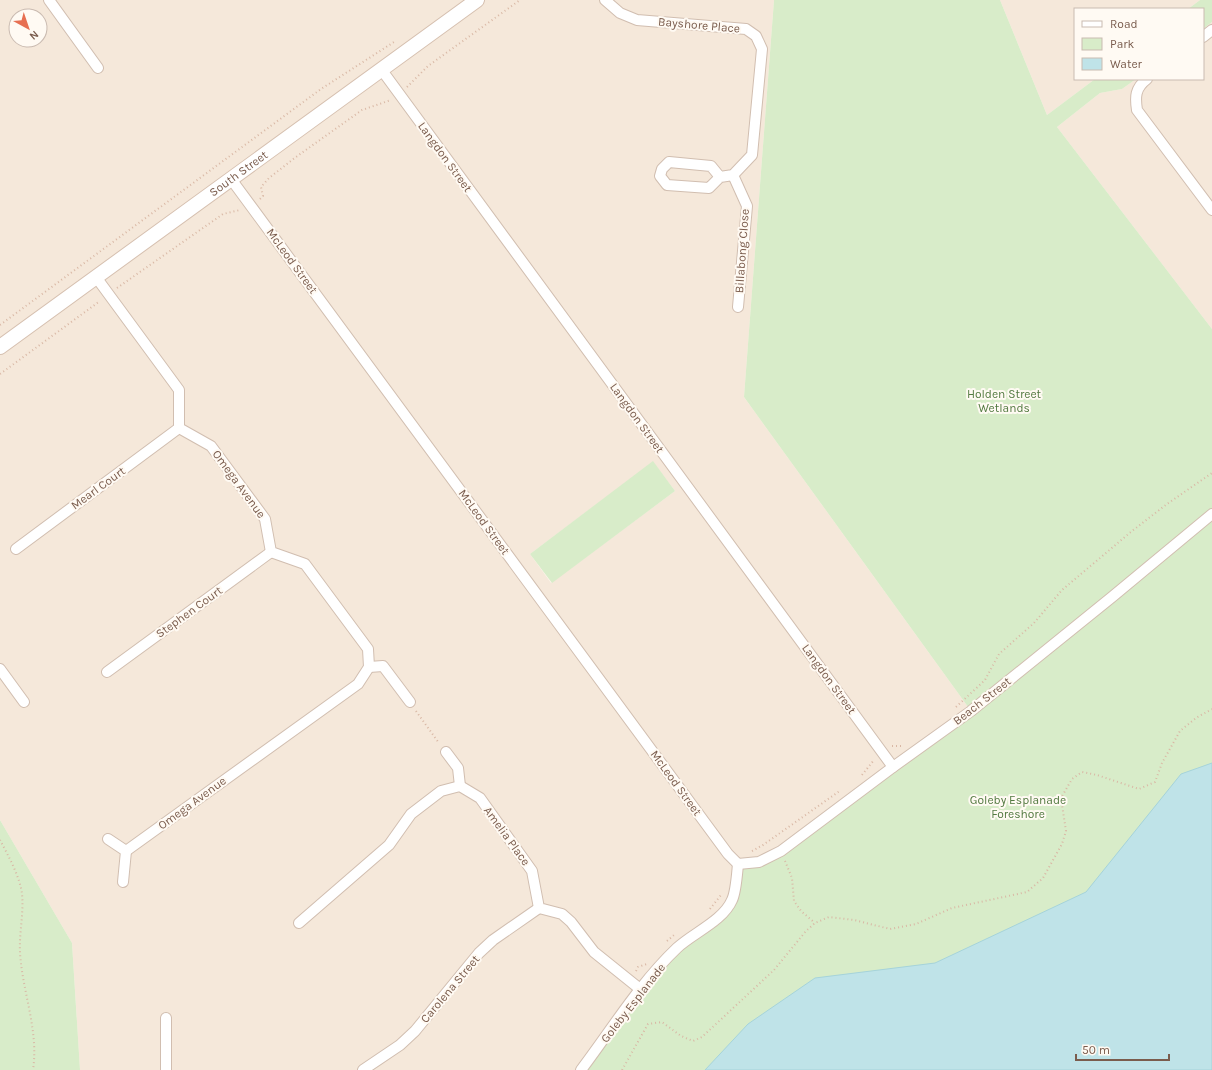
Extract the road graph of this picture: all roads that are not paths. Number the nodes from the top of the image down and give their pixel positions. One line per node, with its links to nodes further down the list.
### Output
1 (49, 0): 6 (street)
2 (477, 0): 7 (street, South Street)
3 (605, 0): 9 (street, Bayshore Place)
4 (1212, 30): 5 (street)
5 (1204, 36)
6 (98, 68)
7 (381, 69): 11 (street, South Street); 26 (street, Langdon Street)
8 (1146, 80): 12 (street)
9 (733, 175): 10 (street); 14 (street, Billabong Close)
10 (720, 177): 10 (street)
11 (231, 179): 13 (street, South Street); 30 (street, McLeod Street)
12 (1212, 210)
13 (96, 277): 15 (street, South Street); 16 (street)
14 (738, 307)
15 (0, 347)
16 (179, 428): 18 (street, Mearl Court); 19 (street, Omega Avenue)
17 (1212, 514): 26 (street, Beach Street)
18 (16, 549)
19 (271, 552): 20 (street); 22 (street, Stephen Court)
20 (369, 667): 24 (street); 29 (street, Omega Avenue)
21 (0, 669): 23 (street)
22 (107, 672)
23 (24, 702)
24 (410, 702)
25 (446, 752): 27 (street)
26 (893, 767): 30 (street, Beach Street)
27 (460, 786): 32 (street, Amelia Place); 33 (street)
28 (108, 839): 29 (street)
29 (126, 851): 31 (street)
30 (736, 862): 34 (street, Goleby Esplanade)
31 (123, 882)
32 (539, 908): 34 (street); 37 (street, Carolena Street)
33 (299, 923)
34 (640, 989): 38 (street, Goleby Esplanade)
35 (166, 1018): 36 (street)
36 (166, 1070)
37 (362, 1070)
38 (581, 1070)

